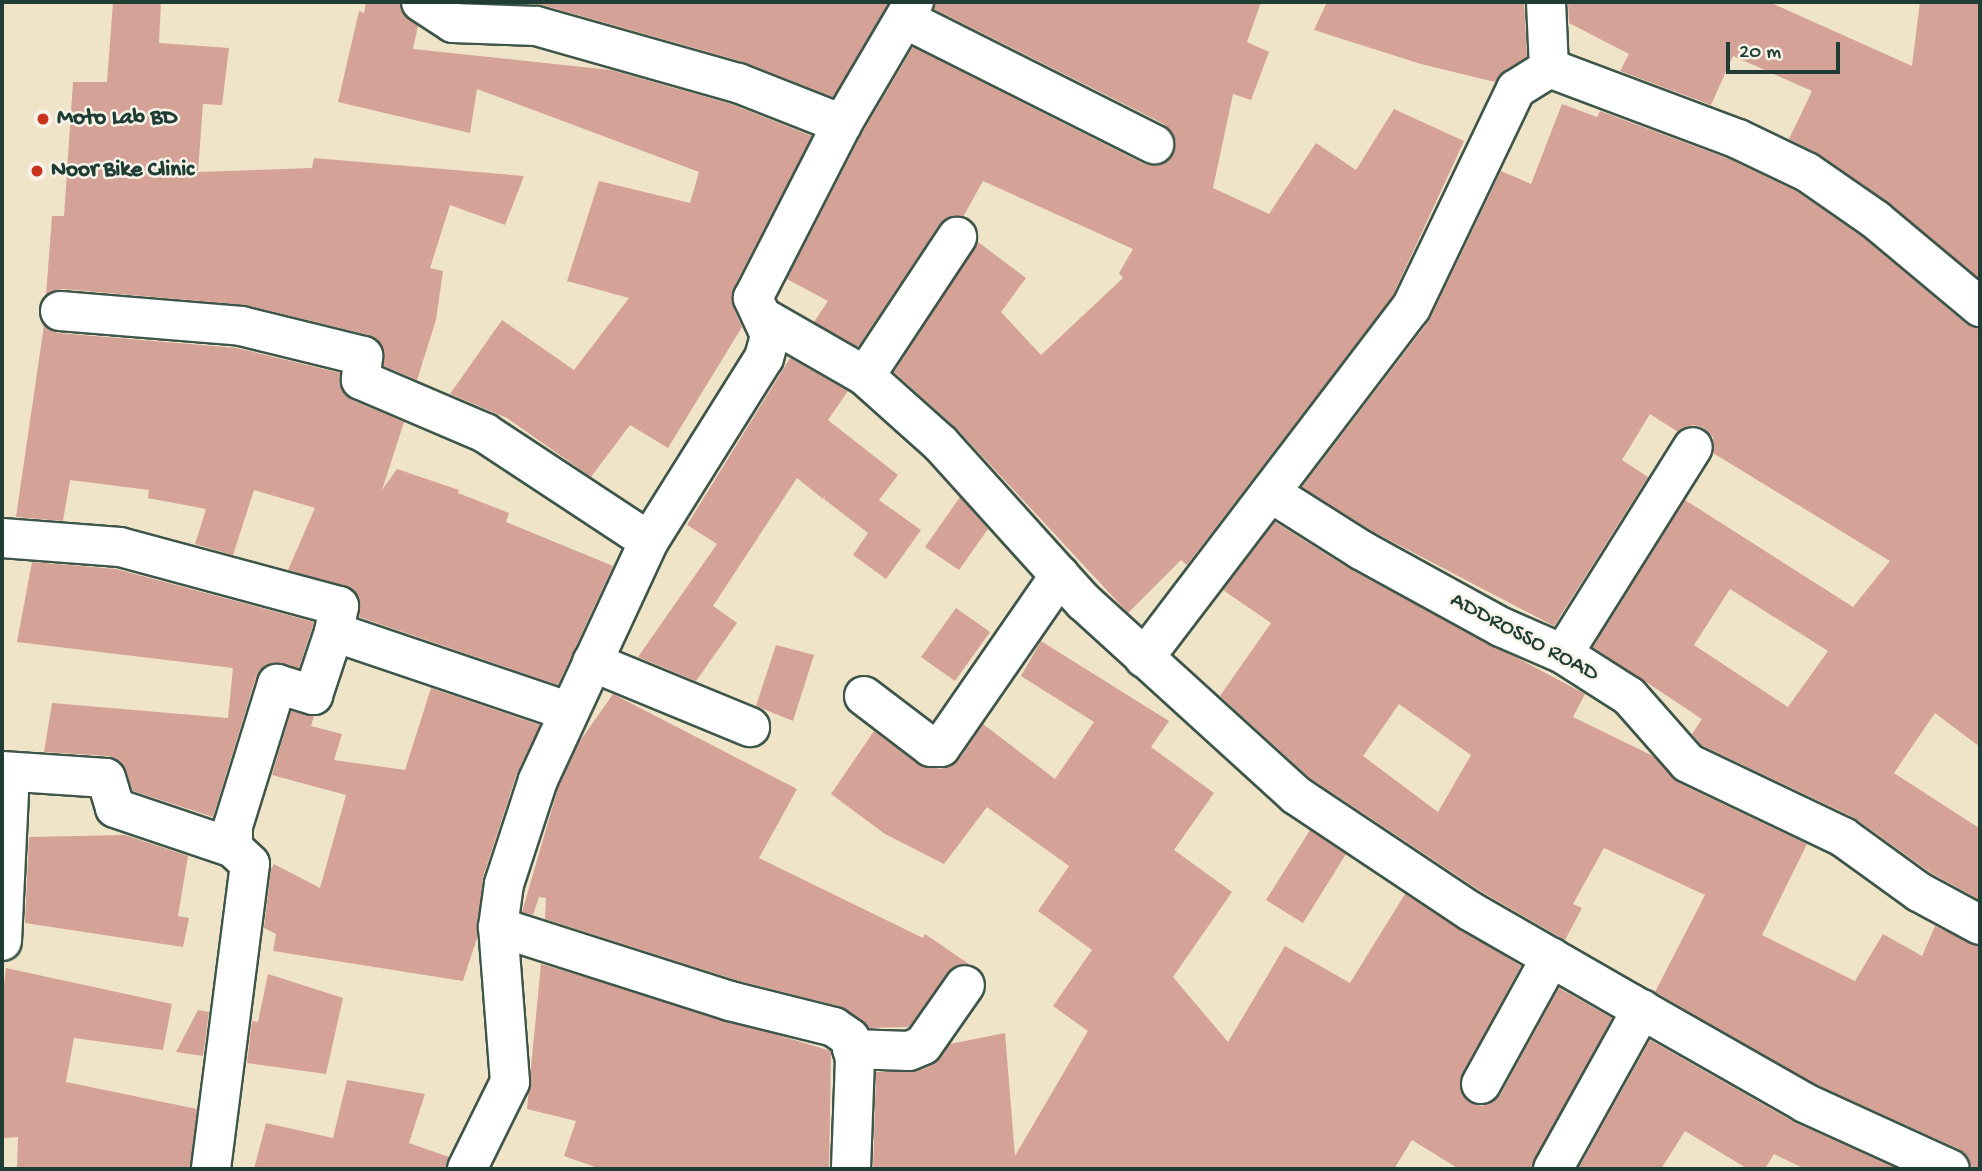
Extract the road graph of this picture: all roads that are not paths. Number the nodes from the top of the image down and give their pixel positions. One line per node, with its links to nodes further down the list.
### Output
1 (421, 2): 5 (street)
2 (1546, 2): 4 (street)
3 (910, 10): 5 (street); 6 (street)
4 (1549, 68): 8 (street); 13 (street)
5 (842, 124): 10 (street)
6 (1154, 144)
7 (957, 237): 11 (street)
8 (1980, 307)
9 (60, 311): 15 (street)
10 (766, 318): 11 (street); 15 (street)
11 (865, 376): 16 (street)
12 (1693, 447): 18 (street)
13 (1271, 493): 18 (street, ADDROSSO ROAD); 19 (street)
14 (2, 538): 17 (street)
15 (649, 541): 20 (street)
16 (1060, 575): 19 (street); 21 (street)
17 (334, 632): 22 (street); 25 (street)
18 (1563, 654): 26 (street, ADDROSSO ROAD)
19 (1144, 658): 29 (street)
20 (592, 662): 22 (street); 23 (street)
21 (864, 695)
22 (568, 711): 27 (street)
23 (750, 727)
24 (6, 771): 25 (street); 28 (street)
25 (233, 848): 34 (street)
26 (1980, 925)
27 (498, 927): 32 (street); 35 (street)
28 (2, 940)
29 (1551, 957): 31 (street); 33 (street)
30 (965, 985): 32 (street)
31 (1642, 1009): 37 (street); 38 (street)
32 (852, 1049): 36 (street)
33 (1481, 1084)
34 (211, 1169)
35 (467, 1169)
36 (851, 1169)
37 (1553, 1169)
38 (1950, 1169)

